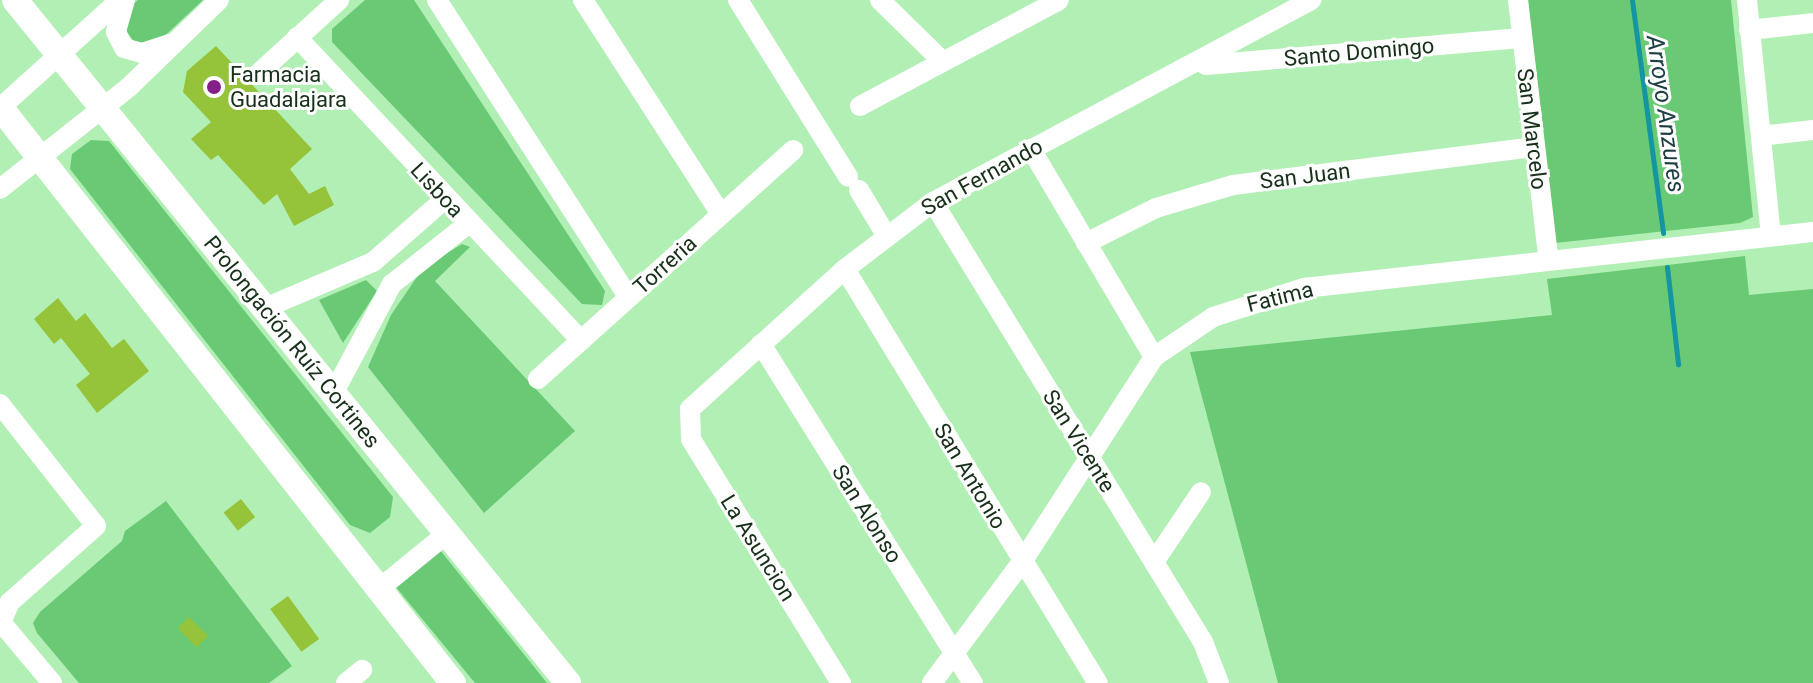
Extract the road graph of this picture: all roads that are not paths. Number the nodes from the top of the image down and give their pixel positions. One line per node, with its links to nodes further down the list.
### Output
1 (15, 0): 18 (main road, Prolongación Ruíz Cortines)
2 (123, 0): 17 (street); 18 (street)
3 (219, 0): 17 (street)
4 (339, 0): 15 (street)
5 (437, 0): 44 (street)
6 (583, 0): 34 (street)
7 (738, 0): 37 (street)
8 (880, 0): 19 (street)
9 (1311, 0): 20 (street, San Fernando)
10 (1518, 0): 16 (street, San Marcelo)
11 (1747, 0): 14 (street)
12 (1049, 2): 19 (street)
13 (1813, 23): 14 (street)
14 (1749, 30): 26 (street)
15 (297, 37): 21 (street); 32 (street, Lisboa)
16 (1521, 38): 20 (street, Santo Domingo); 27 (street, San Marcelo)
17 (175, 41): 22 (street)
18 (60, 57): 22 (main road, Prolongación Ruíz Cortines); 24 (street)
19 (942, 61): 23 (street)
20 (1197, 65): 28 (street, San Fernando)
21 (258, 74)
22 (101, 106): 30 (street); 45 (main road, Prolongación Ruíz Cortines)
23 (860, 106)
24 (0, 108): 30 (main road)
25 (1813, 130): 26 (street)
26 (1761, 136): 38 (street)
27 (1533, 147): 39 (street, San Juan); 40 (street, San Marcelo)
28 (1031, 149): 33 (street, San Fernando); 39 (street)
29 (793, 150): 34 (street, Torreria)
30 (38, 157): 31 (street); 58 (main road)
31 (0, 189)
32 (445, 199): 35 (street, Lisboa); 41 (street)
33 (933, 202): 37 (street, San Fernando); 53 (street, San Vicente)
34 (721, 214): 44 (street, Torreria)
35 (469, 223): 43 (street); 46 (street, Lisboa)
36 (1813, 232): 38 (street, Fatima)
37 (886, 235): 42 (street, San Fernando)
38 (1771, 236): 40 (street, Fatima)
39 (1086, 243): 48 (street)
40 (1548, 257): 48 (street, Fatima)
41 (373, 262): 43 (street); 45 (street)
42 (845, 269): 47 (street, San Fernando); 56 (street, San Antonio)
43 (392, 284): 50 (street)
44 (629, 298): 46 (street, Torreria)
45 (265, 308): 50 (main road, Prolongación Ruíz Cortines)
46 (581, 341): 49 (street, Torreria)
47 (761, 344): 52 (street, San Fernando); 60 (street, San Alonso)
48 (1154, 357): 53 (street, Fatima)
49 (538, 379)
50 (334, 392): 55 (main road, Prolongación Ruíz Cortines)
51 (0, 404): 59 (street)
52 (690, 409): 64 (street, La Asuncion)
53 (1087, 456): 56 (street, Fatima); 57 (street, San Vicente)
54 (1201, 492): 57 (street)
55 (445, 535): 58 (street); 63 (main road, Prolongación Ruíz Cortines)
56 (1022, 562): 60 (street, Fatima); 67 (street, San Antonio)
57 (1154, 562): 68 (street, San Vicente)
58 (379, 589): 62 (main road)
59 (0, 622): 61 (street)
60 (956, 655): 65 (street, Fatima); 66 (street, San Alonso)
61 (52, 683)
62 (453, 683)
63 (568, 683)
64 (841, 683)
65 (932, 683)
66 (973, 683)
67 (1098, 683)
68 (1219, 683)

